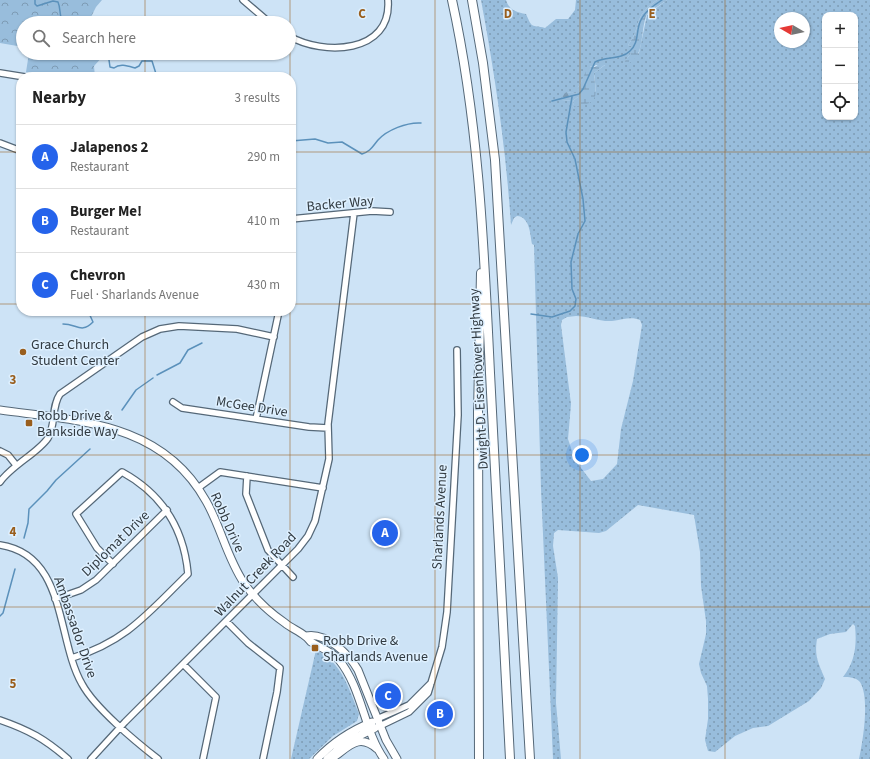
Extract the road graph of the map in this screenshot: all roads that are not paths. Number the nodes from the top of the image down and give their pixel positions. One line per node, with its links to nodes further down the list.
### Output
1 (243, 0): 5 (street)
2 (388, 0): 6 (street)
3 (452, 0): 14 (highway, Dwight D. Eisenhower Highway)
4 (472, 0): 59 (highway, Dwight D. Eisenhower Highway)
5 (262, 16)
6 (296, 39)
7 (0, 73): 8 (street)
8 (16, 76)
9 (0, 143): 10 (street)
10 (16, 149)
11 (390, 212): 12 (street, Backer Way)
12 (354, 213): 13 (street, Backer Way); 22 (street, Walnut Creek Road)
13 (296, 219)
14 (483, 236): 44 (highway); 58 (highway, Dwight D. Eisenhower Highway)
15 (278, 316): 16 (street)
16 (274, 336): 20 (street); 21 (street)
17 (457, 350): 41 (street, Sharlands Avenue)
18 (174, 402): 21 (street, McGee Drive)
19 (0, 410): 20 (main road, Robb Drive)
20 (53, 418): 24 (street); 27 (main road, Robb Drive)
21 (256, 419): 22 (street, McGee Drive)
22 (328, 428): 28 (street, Walnut Creek Road)
23 (0, 451): 24 (street)
24 (16, 465): 26 (street)
25 (247, 476): 27 (street); 28 (street); 32 (street)
26 (0, 482)
27 (198, 488): 34 (main road, Robb Drive)
28 (323, 488): 32 (street, Walnut Creek Road)
29 (167, 510): 31 (street, Diplomat Drive); 31 (street); 38 (street)
30 (0, 546): 35 (street, Ambassador Drive)
31 (113, 564): 35 (street, Diplomat Drive)
32 (282, 566): 33 (street); 34 (street, Walnut Creek Road)
33 (293, 577)
34 (253, 594): 36 (street, Walnut Creek Road); 37 (main road, Robb Drive)
35 (55, 599): 38 (street, Ambassador Drive)
36 (226, 621): 39 (street, Walnut Creek Road); 50 (street)
37 (306, 636): 41 (main road, Robb Drive); 43 (main road, Robb Drive)
38 (72, 658): 42 (street, Ambassador Drive)
39 (183, 664): 42 (street, Walnut Creek Road); 49 (street)
40 (0, 720): 46 (street)
41 (379, 723): 43 (main road, Sharlands Avenue); 55 (main road, Robb Drive)
42 (121, 726): 47 (street, Walnut Creek Road); 48 (street, Ambassador Drive)
43 (370, 726): 45 (main road, Robb Drive); 51 (main road, Sharlands Avenue); 52 (main road, Sharlands Avenue)
44 (479, 738): 56 (highway); 57 (highway)
45 (379, 751): 53 (main road); 54 (main road, Robb Drive)
46 (68, 759)
47 (90, 759)
48 (158, 759)
49 (203, 759)
50 (263, 759)
51 (317, 759)
52 (328, 759)
53 (331, 759)
54 (384, 759)
55 (398, 759)
56 (475, 759)
57 (479, 759)
58 (510, 759)
59 (530, 759)

